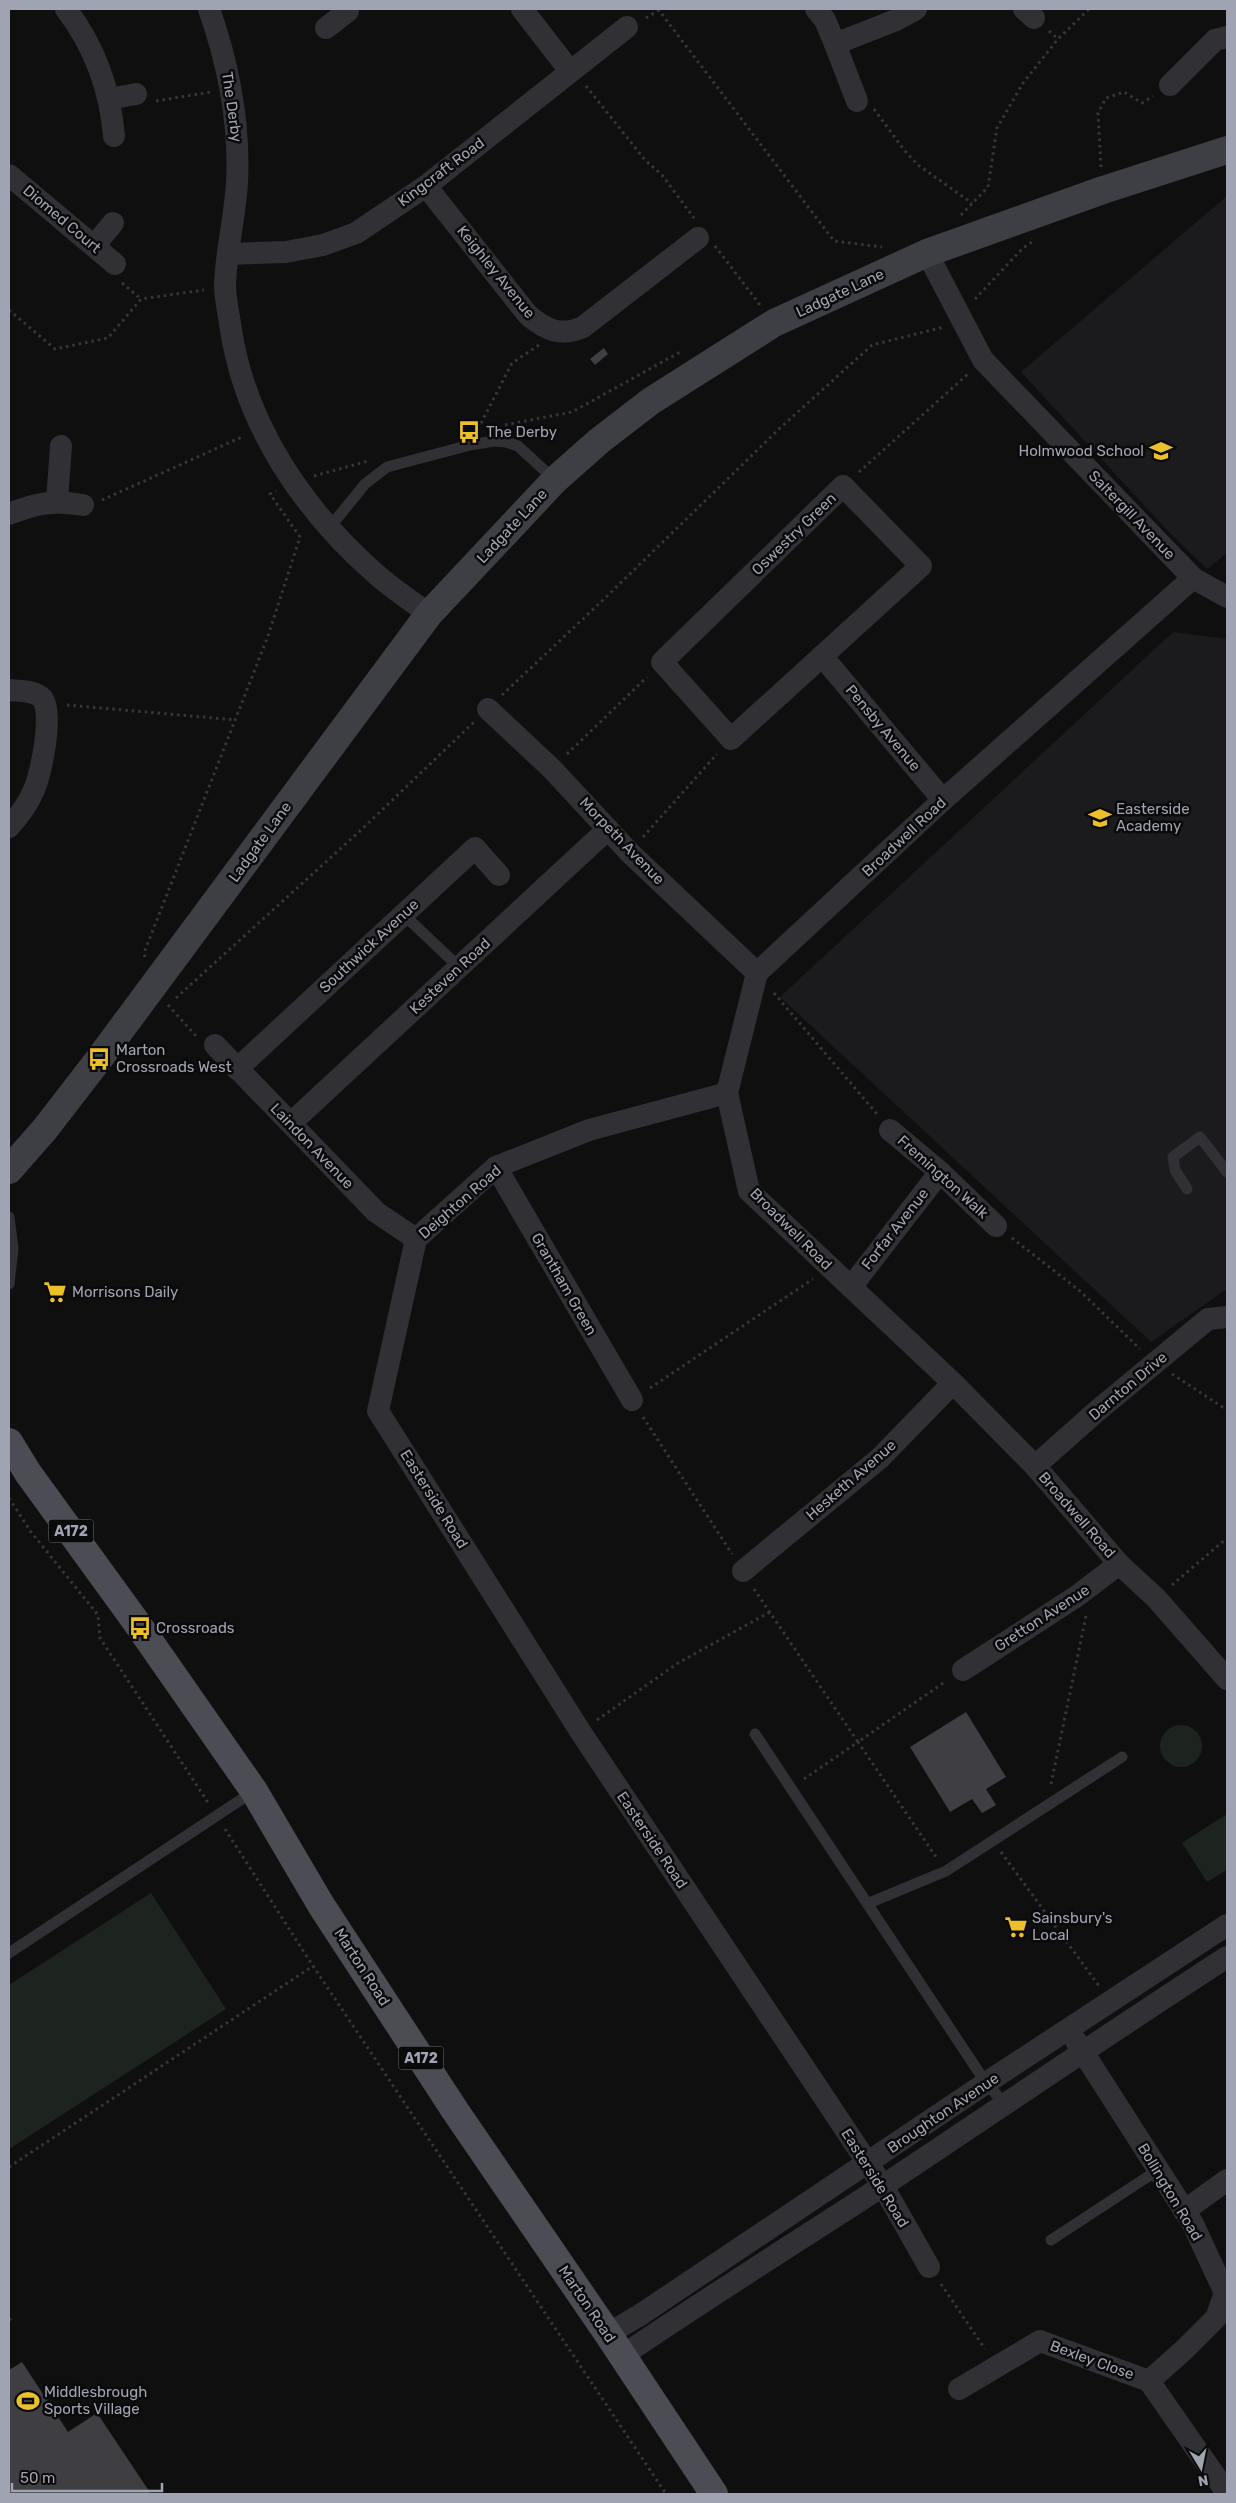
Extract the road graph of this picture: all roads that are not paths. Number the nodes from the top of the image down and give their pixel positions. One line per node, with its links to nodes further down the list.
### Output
1 (66, 9): 14 (street)
2 (209, 9): 24 (street, The Derby)
3 (348, 9): 8 (street)
4 (522, 9): 11 (street)
5 (816, 9): 10 (street)
6 (916, 9): 10 (street)
7 (627, 27): 11 (street, Kingcraft Road)
8 (326, 28)
9 (1227, 37): 12 (street)
10 (835, 44): 15 (street)
11 (571, 70): 19 (street, Kingcraft Road)
12 (1170, 85)
13 (136, 94): 14 (street)
14 (109, 99): 16 (street)
15 (857, 101)
16 (114, 136)
17 (1227, 150): 23 (main road, Ladgate Lane)
18 (9, 175): 22 (street, Diomed Court)
19 (426, 186): 21 (street, Keighley Avenue); 24 (street, Kingcraft Road)
20 (113, 223): 22 (street)
21 (702, 235)
22 (94, 246): 25 (street, Diomed Court)
23 (927, 253): 27 (main road, Ladgate Lane); 32 (street, Saltergill Avenue)
24 (228, 254): 31 (street, The Derby)
25 (115, 264)
26 (61, 446): 28 (street)
27 (556, 480): 31 (lane); 34 (main road, Ladgate Lane)
28 (57, 501): 29 (street); 30 (street)
29 (83, 505)
30 (9, 514)
31 (330, 527): 34 (street, The Derby)
32 (1193, 578): 33 (street, Saltergill Avenue); 38 (street, Broadwell Road)
33 (1227, 597)
34 (428, 614): 51 (main road, Ladgate Lane)
35 (822, 656): 35 (street, Oswestry Green); 38 (street, Pensby Avenue)
36 (9, 690): 39 (street)
37 (488, 709): 40 (street, Morpeth Avenue)
38 (943, 800): 44 (street, Broadwell Road)
39 (9, 827)
40 (608, 829): 43 (street, Kesteven Road); 44 (street, Morpeth Avenue)
41 (499, 874): 42 (street, Southwick Avenue)
42 (403, 914): 43 (lane); 46 (street, Southwick Avenue)
43 (459, 967): 48 (street, Kesteven Road)
44 (757, 973): 47 (street, Broadwell Road)
45 (215, 1045): 46 (street, Laindon Avenue)
46 (237, 1069): 48 (street, Laindon Avenue)
47 (727, 1093): 50 (street, Deighton Road); 59 (street, Broadwell Road)
48 (291, 1123): 57 (street, Laindon Avenue)
49 (890, 1130): 52 (street, Fremington Walk)
50 (496, 1167): 57 (street, Deighton Road); 62 (street, Grantham Green)
51 (9, 1170)
52 (940, 1172): 56 (street, Fremington Walk); 59 (street, Forfar Avenue)
53 (1227, 1172): 54 (lane)
54 (1187, 1190)
55 (9, 1217): 58 (lane)
56 (996, 1226)
57 (416, 1239): 63 (street, Deighton Road)
58 (9, 1284)
59 (851, 1287): 61 (street, Broadwell Road)
60 (1227, 1317): 65 (street, Darnton Drive)
61 (953, 1383): 65 (street, Broadwell Road); 67 (street, Hesketh Avenue)
62 (632, 1400)
63 (378, 1411): 81 (street, Easterside Road)
64 (9, 1442): 72 (main road, Marton Road / A172)
65 (1035, 1466): 66 (street, Broadwell Road)
66 (1119, 1564): 68 (street, Gretton Avenue); 69 (street, Broadwell Road)
67 (743, 1571)
68 (963, 1670)
69 (1227, 1678)
70 (754, 1734): 73 (lane)
71 (1122, 1757): 73 (lane)
72 (254, 1791): 75 (lane); 88 (main road, Marton Road / A172)
73 (869, 1903): 79 (lane)
74 (1227, 1925): 77 (street, Broughton Avenue)
75 (9, 1953)
76 (1227, 1956): 78 (street, Broughton Avenue)
77 (1069, 2030): 78 (street, Bollington Road); 79 (street, Broughton Avenue)
78 (1084, 2053): 80 (street, Broughton Avenue); 82 (street, Bollington Road)
79 (986, 2083): 80 (lane); 81 (street, Broughton Avenue)
80 (1004, 2103): 84 (street, Broughton Avenue)
81 (868, 2164): 84 (street, Easterside Road); 88 (street, Broughton Avenue)
82 (1158, 2170): 85 (street, Bollington Road); 86 (lane)
83 (1227, 2180): 85 (street)
84 (883, 2186): 87 (street, Easterside Road); 88 (street, Broughton Avenue)
85 (1184, 2211): 89 (street, Bollington Road)
86 (1051, 2240)
87 (929, 2267)
88 (615, 2345): 92 (main road, Marton Road / A172)
89 (1149, 2381): 90 (street, Bexley Close); 91 (street)
90 (959, 2389)
91 (1227, 2493)
92 (714, 2494)

